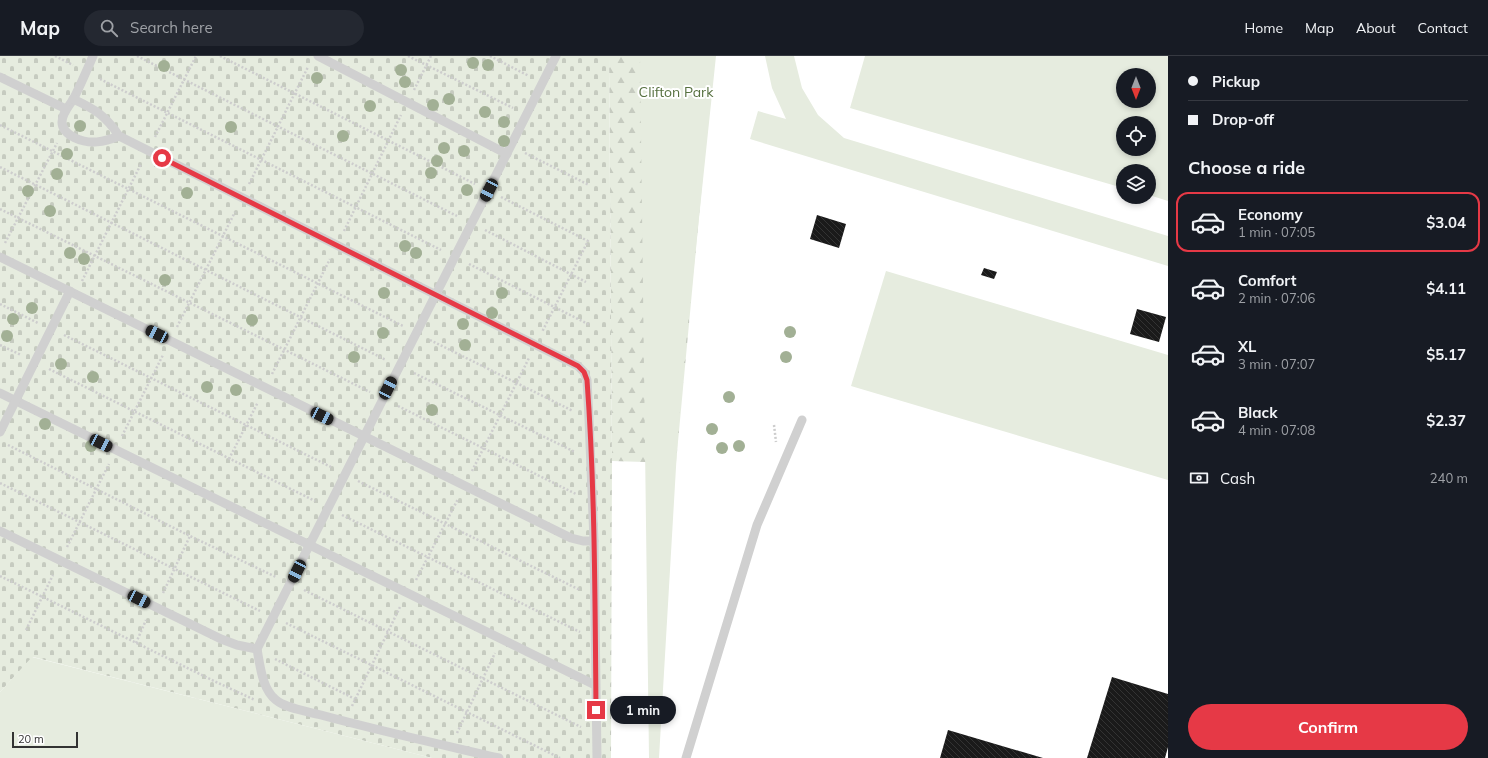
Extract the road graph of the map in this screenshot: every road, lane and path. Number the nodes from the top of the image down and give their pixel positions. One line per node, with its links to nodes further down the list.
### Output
1 (55, 56): 9 (path)
2 (93, 56): 9 (lane)
3 (137, 56): 11 (path)
4 (196, 56): 11 (path)
5 (318, 56): 20 (lane)
6 (408, 56): 16 (path)
7 (490, 56): 12 (path)
8 (556, 56): 12 (lane)
9 (86, 72): 13 (lane); 15 (path)
10 (0, 77): 14 (lane)
11 (184, 80): 15 (path); 30 (path)
12 (542, 83): 16 (lane)
13 (73, 99): 14 (lane); 19 (lane)
14 (66, 110): 18 (lane)
15 (167, 113): 22 (path); 34 (path)
16 (526, 115): 20 (lane)
17 (0, 125): 21 (path)
18 (64, 129): 19 (lane); 21 (path)
19 (119, 136): 22 (lane)
20 (509, 150): 25 (path); 30 (lane)
21 (52, 151): 24 (path); 26 (path)
22 (148, 151): 26 (path); 37 (lane)
23 (0, 167): 24 (path)
24 (35, 184): 28 (path); 29 (path)
25 (589, 185)
26 (128, 189): 29 (path); 41 (path)
27 (0, 209): 28 (path)
28 (19, 218): 31 (path); 32 (path)
29 (111, 222): 32 (path); 44 (path)
30 (472, 224): 34 (lane); 35 (path)
31 (4, 246)
32 (95, 255): 36 (path); 46 (path)
33 (0, 257): 36 (lane)
34 (455, 257): 37 (lane); 39 (path)
35 (586, 282)
36 (72, 293): 40 (lane); 51 (lane)
37 (436, 295): 41 (lane); 48 (lane)
38 (0, 304): 40 (path)
39 (590, 325)
40 (51, 329): 43 (lane); 53 (path)
41 (416, 333): 44 (lane); 48 (path)
42 (0, 345): 43 (path)
43 (35, 362): 47 (lane); 55 (path)
44 (400, 366): 46 (lane); 52 (path)
45 (0, 393): 47 (lane)
46 (383, 399): 51 (lane); 54 (path)
47 (16, 401): 50 (lane); 59 (lane)
48 (590, 419): 52 (lane)
49 (802, 420): 75 (lane)
50 (0, 432)
51 (365, 436): 53 (lane); 58 (lane)
52 (591, 460): 54 (lane)
53 (346, 474): 55 (lane); 62 (path)
54 (593, 502): 58 (lane)
55 (328, 508): 59 (lane); 64 (path)
56 (0, 531): 63 (lane)
57 (190, 536): 63 (path)
58 (594, 542): 62 (lane)
59 (309, 546): 61 (lane); 67 (lane)
60 (0, 576): 66 (path)
61 (407, 594): 65 (lane); 70 (path)
62 (595, 597): 64 (lane)
63 (154, 606): 66 (path); 67 (lane)
64 (595, 639): 68 (lane)
65 (502, 640): 68 (lane); 72 (path)
66 (136, 643): 69 (path)
67 (257, 650): 69 (lane); 70 (path)
68 (595, 685): 74 (lane)
69 (275, 699): 71 (lane)
70 (355, 699): 71 (path)
71 (344, 722): 72 (lane)
72 (450, 747): 73 (lane)
73 (499, 758)
74 (596, 758)
75 (686, 758)

